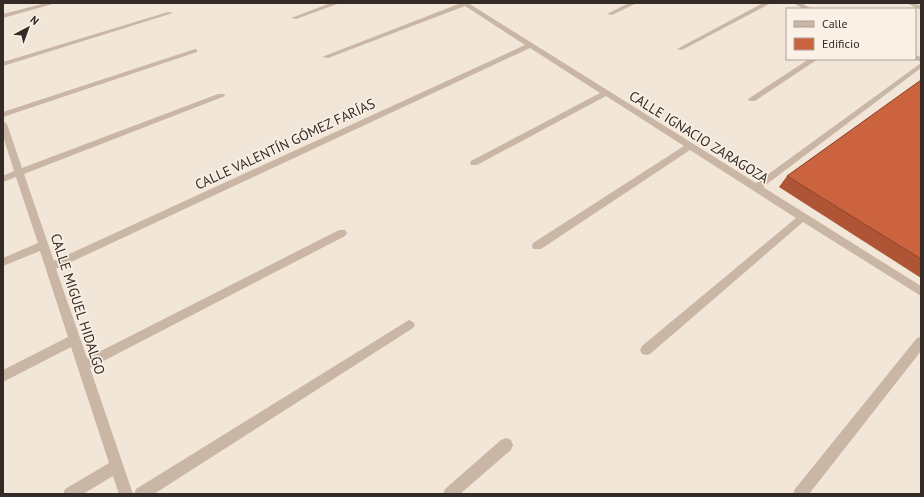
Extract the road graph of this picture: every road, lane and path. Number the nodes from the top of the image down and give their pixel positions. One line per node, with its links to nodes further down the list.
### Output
1 (53, 3): 12 (street)
2 (337, 3): 13 (street)
3 (634, 3): 11 (street)
4 (768, 3): 15 (street)
5 (797, 3): 8 (street)
6 (909, 3): 9 (street)
7 (465, 4): 14 (street, CALLE IGNACIO ZARAGOZA); 17 (street)
8 (807, 8)
9 (921, 8)
10 (170, 13): 19 (street)
11 (610, 14)
12 (3, 16)
13 (294, 18)
14 (530, 45): 21 (street, CALLE IGNACIO ZARAGOZA); 36 (street, CALLE VALENTÍN GÓMEZ FARÍAS)
15 (680, 49)
16 (195, 51): 24 (street)
17 (326, 57)
18 (812, 60): 23 (street)
19 (3, 64)
20 (921, 65): 30 (street)
21 (606, 93): 26 (street, CALLE IGNACIO ZARAGOZA); 27 (street)
22 (221, 96): 28 (street)
23 (752, 99)
24 (3, 115)
25 (3, 124): 28 (street, CALLE MIGUEL HIDALGO)
26 (690, 146): 30 (street, CALLE IGNACIO ZARAGOZA); 34 (street)
27 (474, 164)
28 (19, 172): 29 (street); 33 (street, CALLE MIGUEL HIDALGO)
29 (3, 178)
30 (756, 188): 31 (street, CALLE IGNACIO ZARAGOZA)
31 (803, 217): 37 (street, CALLE IGNACIO ZARAGOZA); 41 (street)
32 (342, 233): 42 (street)
33 (43, 245): 35 (street); 36 (street, CALLE MIGUEL HIDALGO)
34 (537, 246)
35 (3, 262)
36 (50, 267): 39 (street, CALLE MIGUEL HIDALGO)
37 (921, 292)
38 (409, 325): 48 (street)
39 (74, 340): 42 (street, CALLE MIGUEL HIDALGO); 43 (street)
40 (921, 342): 50 (street)
41 (646, 350)
42 (83, 366): 45 (street, CALLE MIGUEL HIDALGO)
43 (3, 376)
44 (506, 445): 49 (street)
45 (117, 466): 46 (street); 47 (street, CALLE MIGUEL HIDALGO)
46 (70, 494)
47 (126, 494)
48 (141, 494)
49 (450, 494)
50 (800, 494)

